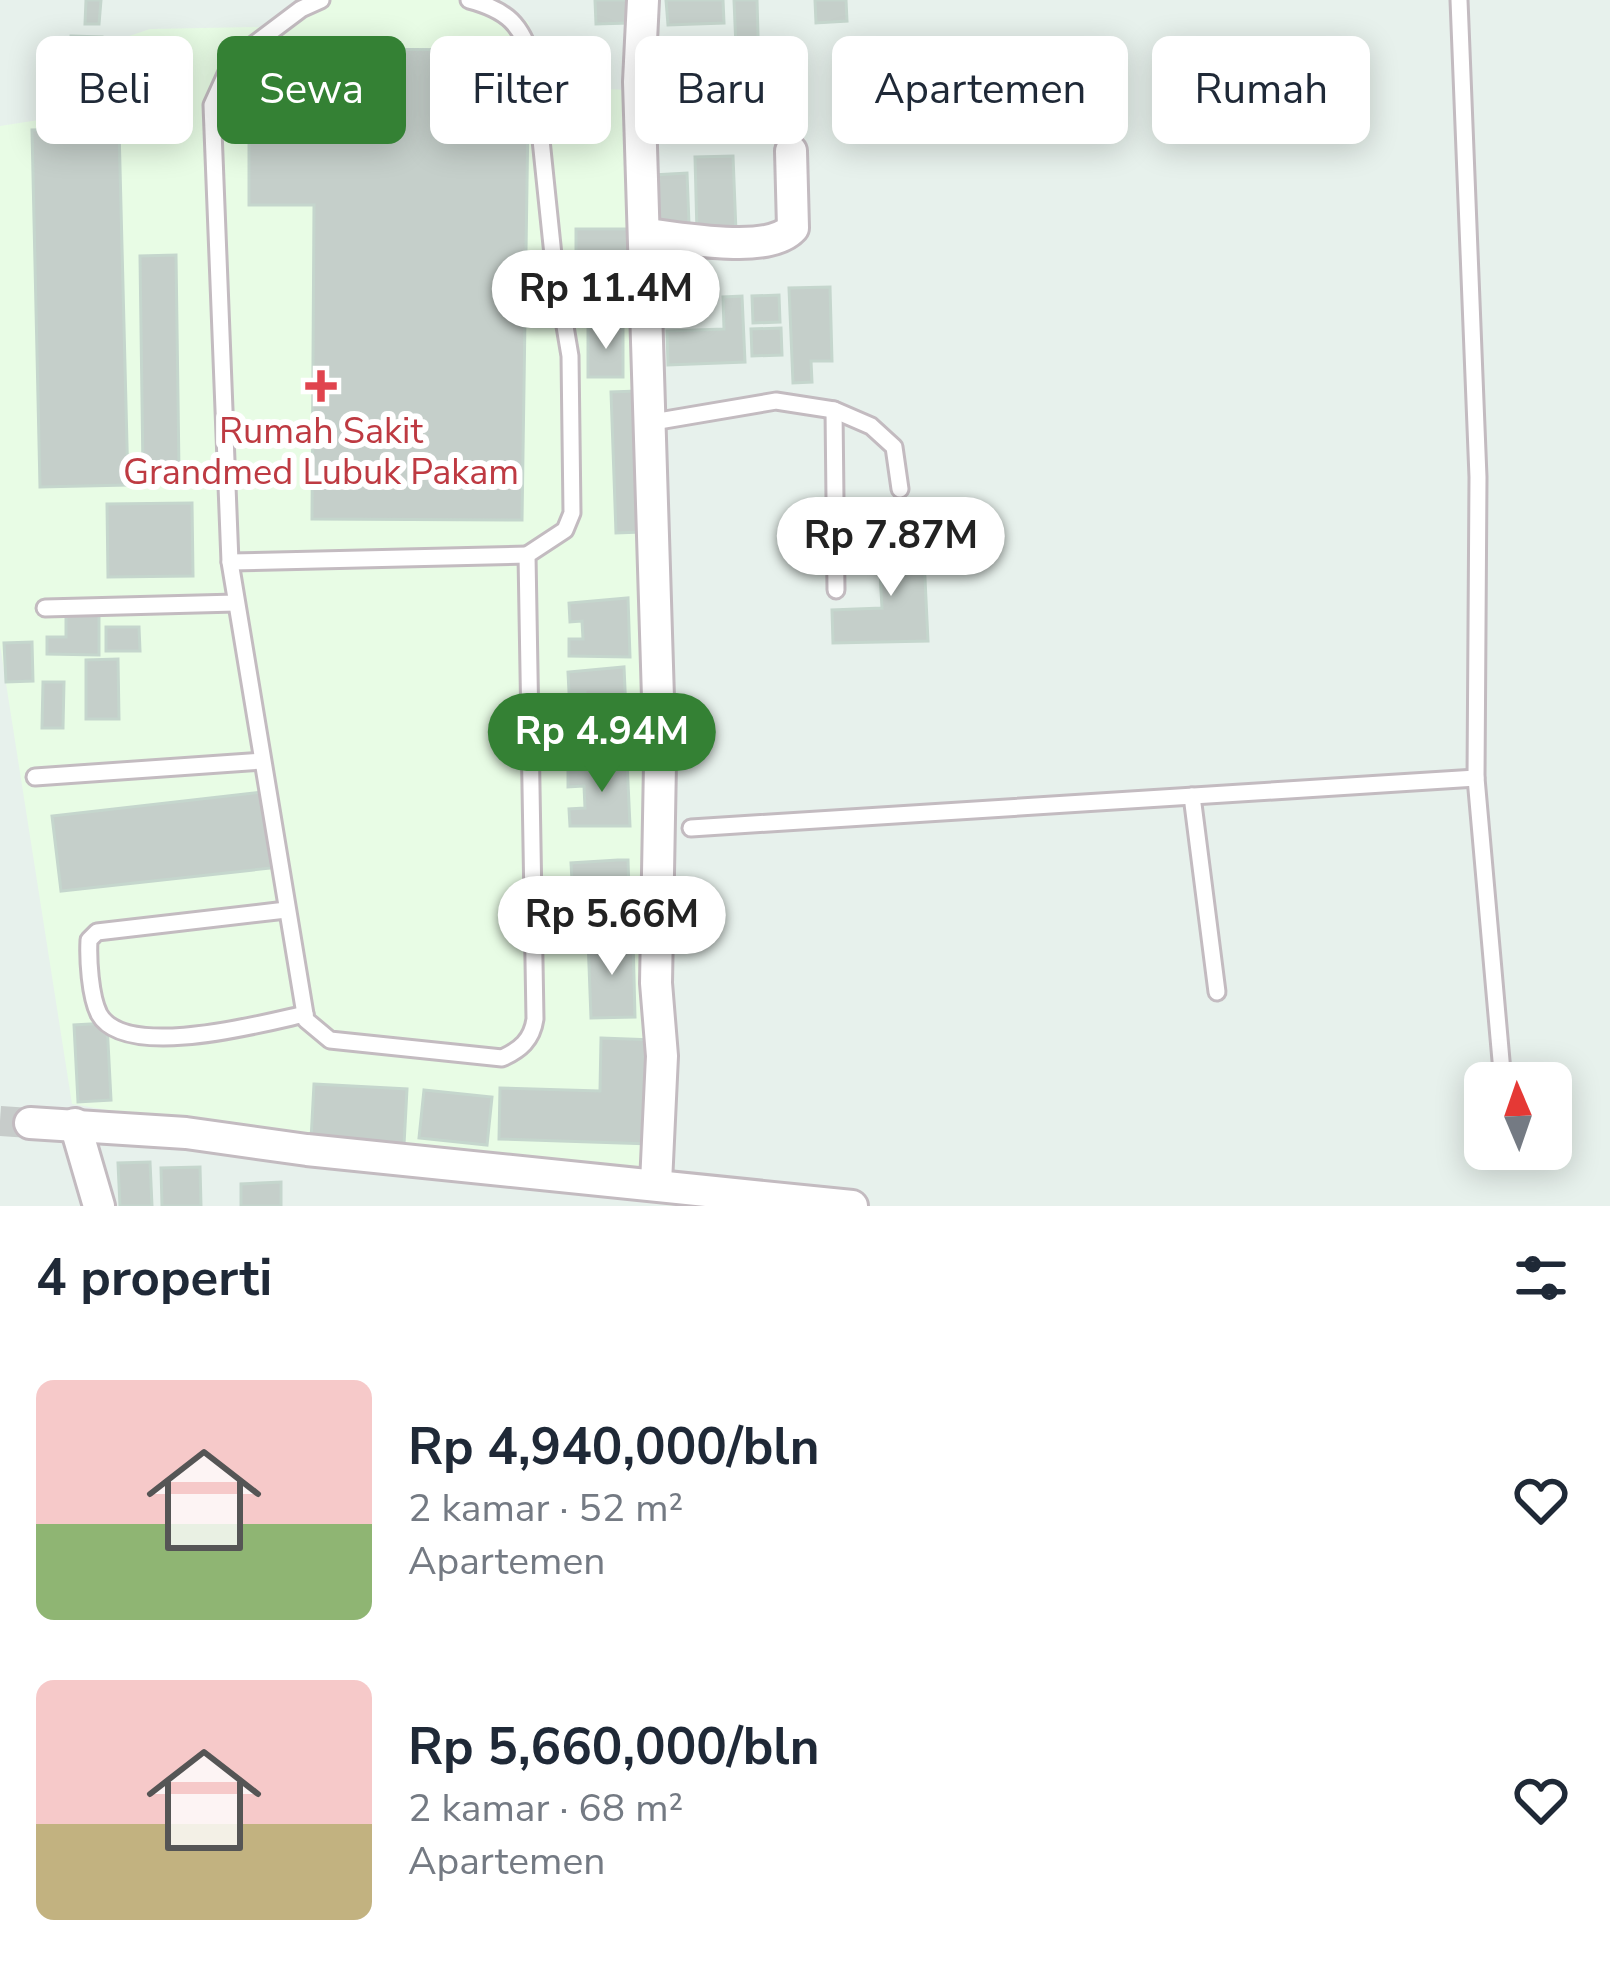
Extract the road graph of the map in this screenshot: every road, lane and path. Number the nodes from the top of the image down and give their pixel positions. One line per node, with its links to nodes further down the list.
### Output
1 (321, 0): 11 (lane)
2 (469, 0): 10 (lane)
3 (643, 0): 6 (street)
4 (1459, 0): 17 (lane)
5 (791, 151): 6 (street)
6 (644, 234): 8 (street)
7 (834, 410): 8 (lane); 9 (lane); 12 (lane)
8 (647, 423): 26 (street)
9 (900, 489)
10 (527, 555): 11 (lane); 22 (lane)
11 (230, 562): 13 (lane)
12 (836, 590)
13 (236, 603): 14 (lane); 15 (lane)
14 (45, 608)
15 (262, 761): 16 (lane); 20 (lane)
16 (35, 777)
17 (1475, 778): 18 (lane); 23 (lane)
18 (1192, 796): 19 (lane); 21 (lane)
19 (691, 828)
20 (286, 910): 22 (lane); 22 (lane)
21 (1217, 992)
22 (305, 1014)
23 (1501, 1062)
24 (30, 1123): 25 (street)
25 (75, 1124): 26 (street); 27 (street)
26 (656, 1183): 28 (street)
27 (99, 1206)
28 (852, 1206)

